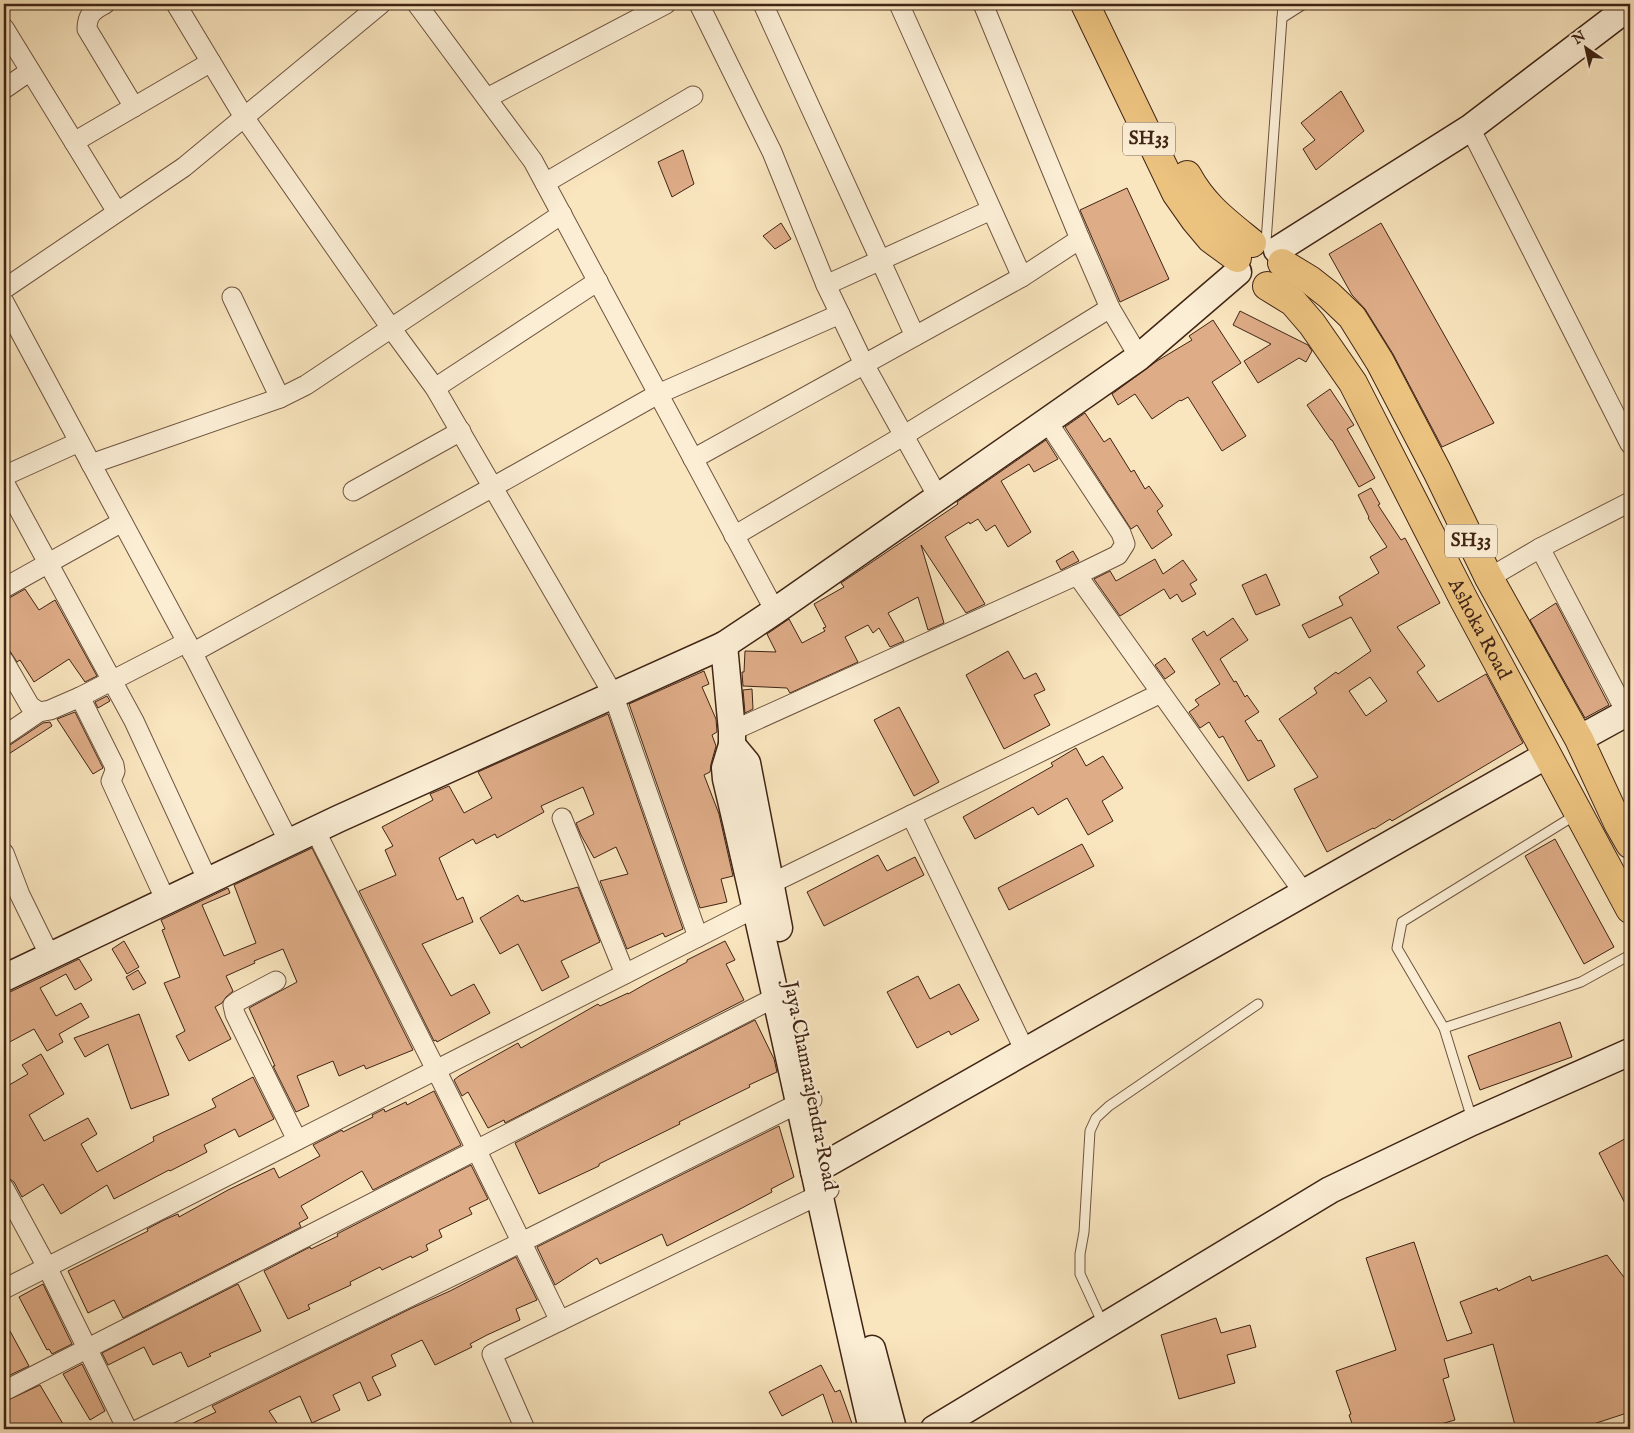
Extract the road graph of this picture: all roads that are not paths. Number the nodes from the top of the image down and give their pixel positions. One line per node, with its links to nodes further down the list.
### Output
1 (104, 4): 22 (street)
2 (176, 4): 17 (street)
3 (381, 4): 23 (street)
4 (417, 4): 21 (street)
5 (666, 4): 21 (street)
6 (699, 4): 35 (street)
7 (763, 4): 32 (street)
8 (899, 4): 27 (street)
9 (983, 4): 30 (street)
10 (1085, 4): 31 (main road, Ashoka Road / SH33)
11 (1101, 4): 31 (main road, Ashoka Road / SH33)
12 (1283, 4): 15 (lane)
13 (1304, 4): 15 (lane)
14 (1630, 6): 24 (main road)
15 (1282, 18): 31 (lane)
16 (4, 28): 18 (street)
17 (211, 62): 22 (street); 23 (street)
18 (30, 70): 19 (street); 25 (street)
19 (4, 89)
20 (693, 96): 26 (street)
21 (487, 98): 26 (street)
22 (134, 107): 25 (street)
23 (244, 118): 28 (street); 41 (street)
24 (1470, 128): 31 (main road); 52 (street)
25 (74, 142): 28 (street)
26 (545, 183): 29 (street)
27 (992, 210): 32 (street); 33 (street)
28 (117, 212): 36 (street)
29 (562, 214): 34 (street); 41 (street)
30 (1080, 239): 33 (street); 39 (street)
31 (1259, 255): 43 (main road); 66 (main road, Ashoka Road / SH33); 81 (main road, Ashoka Road)
32 (880, 261): 35 (street); 42 (street)
33 (1022, 276): 42 (street)
34 (598, 281): 45 (street); 46 (street)
35 (826, 285): 40 (street)
36 (4, 289)
37 (232, 297): 47 (street)
38 (4, 302): 51 (street)
39 (1110, 308): 43 (street); 50 (street)
40 (840, 314): 44 (street); 46 (street)
41 (391, 328): 45 (street); 47 (street)
42 (915, 336): 44 (street)
43 (1139, 357): 48 (main road)
44 (864, 364): 50 (street); 53 (street)
45 (435, 388): 49 (street)
46 (658, 394): 53 (street); 57 (street)
47 (280, 398): 54 (street)
48 (1047, 421): 59 (main road); 65 (street)
49 (461, 431): 57 (street); 58 (street)
50 (903, 436): 59 (street); 62 (street)
51 (79, 442): 54 (street); 55 (street)
52 (1630, 444)
53 (693, 459): 62 (street)
54 (91, 464): 61 (street)
55 (4, 476)
56 (4, 482): 64 (street)
57 (493, 487): 70 (street); 74 (street)
58 (353, 491)
59 (938, 497): 68 (main road)
60 (1630, 502): 63 (street)
61 (122, 522): 64 (street); 70 (street)
62 (734, 536): 68 (street)
63 (1540, 548): 66 (street); 77 (street)
64 (48, 563): 67 (street); 72 (street)
65 (1076, 575): 73 (street); 79 (street)
66 (1489, 578): 80 (main road, Ashoka Road / SH33)
67 (4, 588)
68 (775, 612): 69 (main road)
69 (724, 645): 74 (main road); 79 (main road, Jaya Chamarajendra Road)
70 (189, 648): 72 (street); 86 (street)
71 (4, 661): 76 (street)
72 (112, 680): 75 (street); 89 (street)
73 (1161, 693): 83 (street); 90 (street)
74 (613, 694): 85 (main road); 94 (street)
75 (80, 696): 76 (street); 92 (street)
76 (39, 712): 78 (street)
77 (1629, 712): 80 (main road)
78 (4, 736)
79 (732, 738): 91 (main road, Jaya Chamarajendra Road)
80 (1579, 739): 87 (main road, Ashoka Road / SH33)
81 (1547, 755): 82 (main road, Ashoka Road); 90 (main road)
82 (1579, 812): 93 (main road, Ashoka Road); 102 (lane)
83 (911, 815): 91 (street); 103 (street)
84 (562, 818): 97 (street)
85 (314, 830): 86 (main road); 105 (street)
86 (289, 842): 89 (main road)
87 (1630, 844)
88 (4, 853): 96 (street)
89 (208, 881): 92 (main road)
90 (1304, 893): 103 (main road)
91 (766, 897): 94 (street); 100 (main road, Jaya Chamarajendra Road); 106 (main road, Jaya Chamarajendra Road)
92 (166, 901): 96 (main road)
93 (1630, 909)
94 (698, 937): 97 (street)
95 (1630, 955): 102 (lane)
96 (50, 956): 98 (main road)
97 (625, 974): 105 (street)
98 (4, 978)
99 (276, 981): 108 (street)
100 (776, 997): 106 (main road, Jaya Chamarajendra Road); 109 (street)
101 (1258, 1004): 116 (lane)
102 (1444, 1028): 107 (lane)
103 (1026, 1051): 110 (main road)
104 (1630, 1052): 107 (main road)
105 (436, 1070): 108 (street); 109 (street)
106 (806, 1101): 110 (main road, Jaya Chamarajendra Road); 112 (street)
107 (1472, 1122): 116 (main road)
108 (297, 1140): 113 (street)
109 (477, 1150): 112 (street); 117 (street)
110 (821, 1180): 115 (street); 122 (main road, Jaya Chamarajendra Road); 123 (main road, Jaya Chamarajendra Road)
111 (4, 1188): 113 (street)
112 (522, 1242): 115 (street); 120 (street)
113 (47, 1267): 114 (street); 117 (street)
114 (4, 1289)
115 (560, 1321): 121 (street)
116 (1104, 1326): 124 (main road)
117 (88, 1349): 118 (street); 119 (street)
118 (4, 1391)
119 (126, 1429)
120 (139, 1429)
121 (525, 1429)
122 (872, 1429)
123 (893, 1429)
124 (934, 1429)

